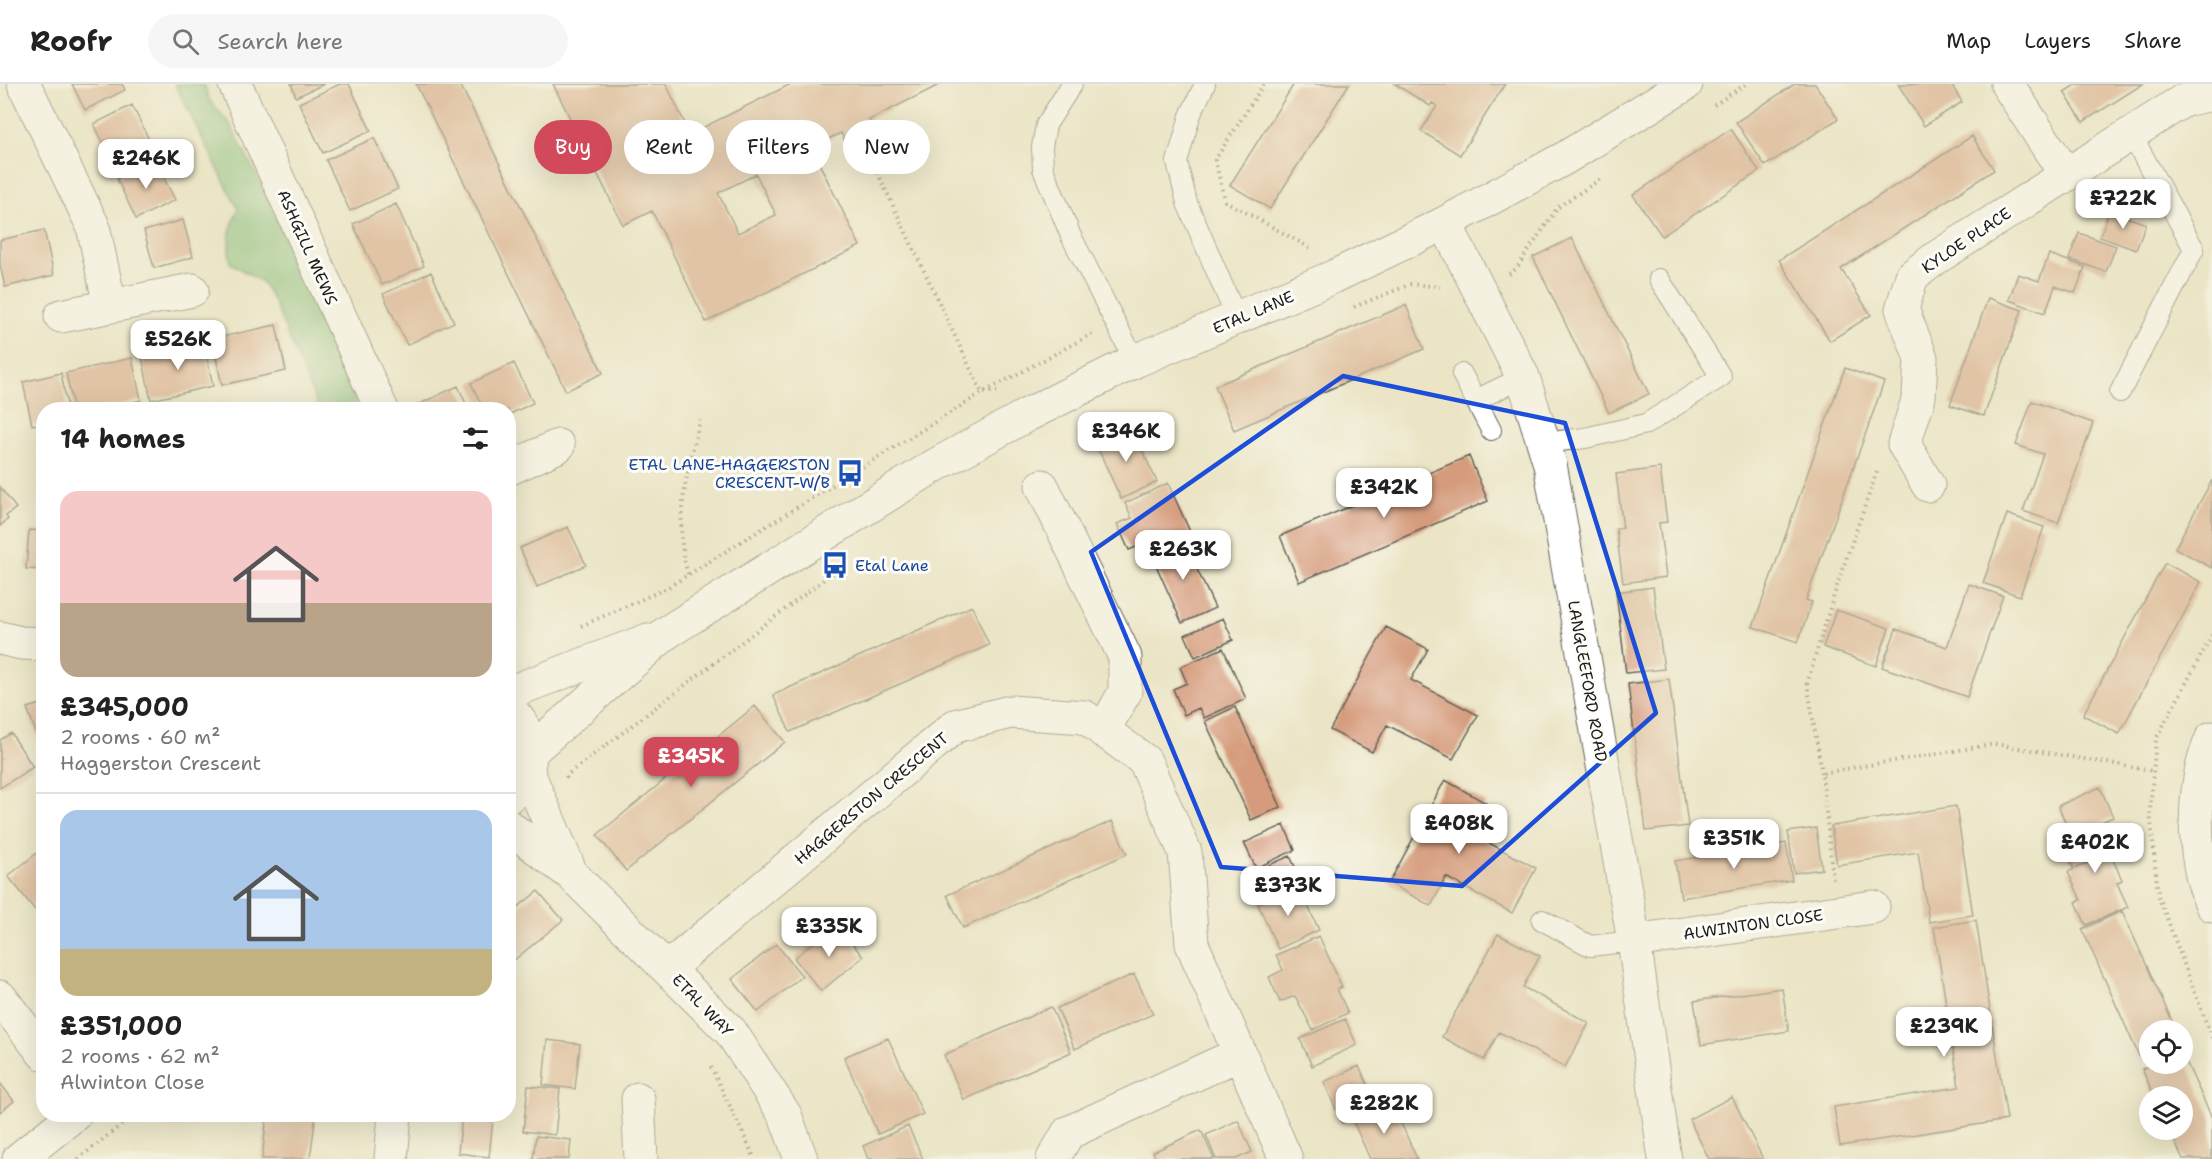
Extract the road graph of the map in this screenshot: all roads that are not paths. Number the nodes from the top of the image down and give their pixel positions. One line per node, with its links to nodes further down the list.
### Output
1 (24, 84): 13 (street)
2 (235, 84): 21 (street, ASHGILL MEWS)
3 (1072, 84): 16 (lane)
4 (1205, 84): 15 (lane)
5 (1686, 84): 10 (street, ETAL LANE)
6 (2007, 84): 9 (street)
7 (2212, 94): 8 (street, KYLOE PLACE)
8 (2131, 134): 9 (street, KYLOE PLACE); 19 (lane)
9 (2066, 175): 26 (street, KYLOE PLACE)
10 (1445, 223): 15 (street, ETAL LANE); 18 (street, LANGLEEFORD ROAD)
11 (1659, 279): 23 (lane)
12 (192, 290): 13 (street)
13 (110, 306): 14 (street)
14 (61, 316)
15 (1237, 319): 16 (street, ETAL LANE)
16 (1135, 362): 28 (street, ETAL LANE)
17 (1462, 374): 20 (lane)
18 (1523, 377): 20 (lane); 23 (street, LANGLEEFORD ROAD)
19 (2120, 392)
20 (1476, 400): 22 (lane)
21 (378, 402)
22 (1491, 430)
23 (1543, 443): 42 (street, LANGLEEFORD ROAD)
24 (558, 446): 25 (street)
25 (516, 465)
26 (1928, 485)
27 (1042, 486): 33 (street)
28 (666, 633): 31 (street, ETAL LANE); 35 (street, ETAL LANE)
29 (0, 638): 30 (street)
30 (36, 644)
31 (516, 690)
32 (516, 717): 35 (street, ETAL WAY)
33 (1103, 731): 43 (street, HAGGERSTON CRESCENT); 46 (street, HAGGERSTON CRESCENT)
34 (2212, 738): 39 (street)
35 (529, 761): 36 (street, ETAL LANE); 38 (street, ETAL WAY)
36 (516, 788)
37 (516, 832): 38 (street, ETAL WAY)
38 (572, 875): 43 (street, ETAL WAY)
39 (2212, 905)
40 (1873, 907): 42 (street, ALWINTON CLOSE)
41 (1542, 920): 42 (lane)
42 (1634, 941): 56 (street, LANGLEEFORD ROAD)
43 (668, 968): 53 (street, ETAL WAY)
44 (0, 997): 45 (street)
45 (36, 1044)
46 (1239, 1054): 54 (street); 55 (street, HAGGERSTON CRESCENT)
47 (638, 1099): 52 (street)
48 (65, 1122): 50 (street)
49 (394, 1122): 51 (street)
50 (19, 1159)
51 (391, 1159)
52 (640, 1159)
53 (801, 1159)
54 (1053, 1159)
55 (1286, 1159)
56 (1665, 1159)

